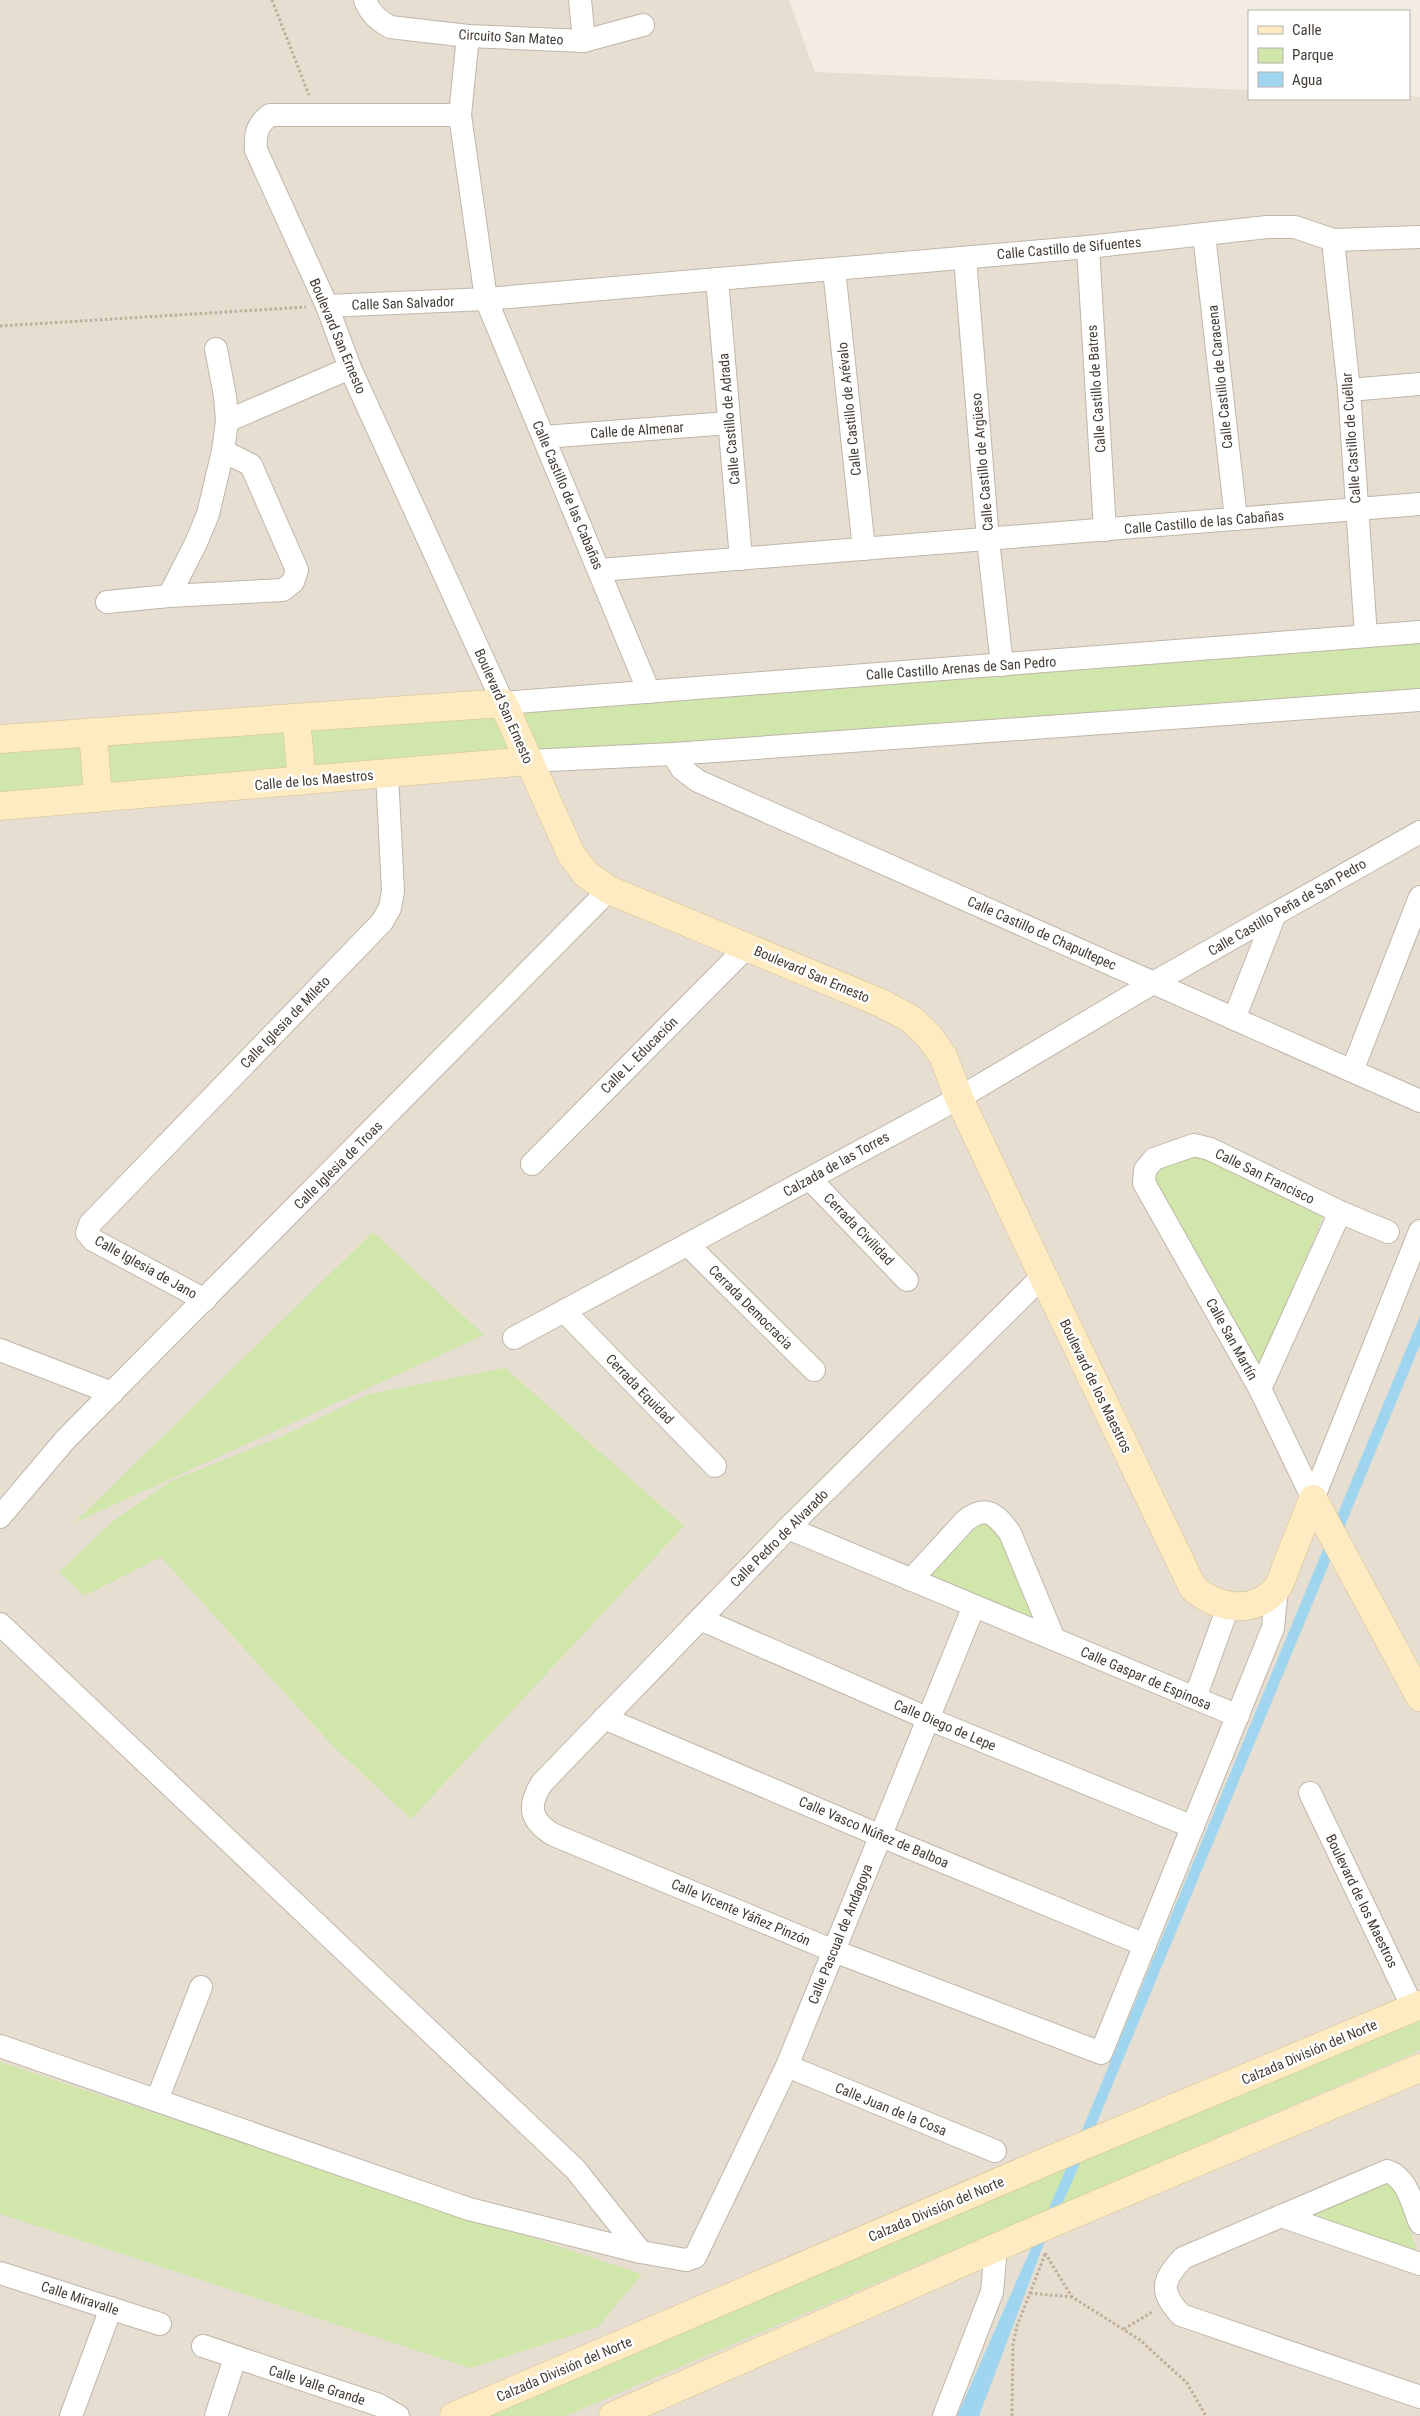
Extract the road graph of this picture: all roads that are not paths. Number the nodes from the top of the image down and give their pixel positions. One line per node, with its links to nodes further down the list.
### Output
1 (365, 0): 4 (street, Circuito San Mateo)
2 (580, 0): 5 (street)
3 (643, 25): 5 (street, Circuito San Mateo)
4 (468, 36): 5 (street, Circuito San Mateo); 6 (street, Calle Castillo de las Cabañas)
5 (584, 41)
6 (460, 115): 14 (street, Calle Castillo de las Cabañas); 15 (street, Boulevard San Ernesto)
7 (1204, 234): 9 (street, Calle Castillo de Sifuentes); 10 (street, Calle Castillo de Sifuentes); 26 (street, Calle Castillo de Caracena)
8 (1420, 237): 9 (street, Calle Castillo de Sifuentes)
9 (1333, 240): 19 (street, Calle Castillo de Cuéllar)
10 (1088, 247): 11 (street, Calle Castillo de Sifuentes); 27 (street, Calle Castillo de Batres)
11 (965, 258): 12 (street, Calle Castillo de Sifuentes); 28 (street, Calle Castillo de Argüeso)
12 (834, 269): 13 (street, Calle Castillo de Sifuentes); 29 (street, Calle Castillo de Arévalo)
13 (716, 279): 14 (street, Calle San Salvador); 21 (street, Calle Castillo de Adrada)
14 (486, 299): 15 (street, Calle San Salvador); 22 (street, Calle Castillo de las Cabañas)
15 (327, 306): 17 (street, Boulevard San Ernesto)
16 (216, 349): 20 (street)
17 (350, 368): 20 (street); 39 (street, Boulevard San Ernesto)
18 (1420, 384): 19 (street)
19 (1349, 390): 25 (street, Calle Castillo de Cuéllar)
20 (227, 421): 23 (street)
21 (729, 423): 22 (street, Calle de Almenar); 30 (street, Calle Castillo de Adrada)
22 (544, 437): 31 (street, Calle Castillo de las Cabañas)
23 (223, 451): 32 (street); 32 (street)
24 (1420, 504): 25 (street, Calle Castillo de las Cabañas)
25 (1356, 509): 26 (street, Calle Castillo de las Cabañas); 35 (street, Calle Castillo de Cuéllar)
26 (1236, 520): 27 (street, Calle Castillo de las Cabañas)
27 (1105, 530): 28 (street, Calle Castillo de las Cabañas)
28 (988, 540): 29 (street); 36 (street, Calle Castillo de Argüeso)
29 (864, 549): 30 (street)
30 (742, 559): 31 (street)
31 (600, 570): 37 (street, Calle Castillo de las Cabañas)
32 (169, 596): 33 (street)
33 (107, 602)
34 (1420, 632): 35 (street, Calle Castillo Arenas de San Pedro)
35 (1366, 636): 36 (street, Calle Castillo Arenas de San Pedro)
36 (1002, 665): 37 (street, Calle Castillo Arenas de San Pedro)
37 (649, 692): 39 (street, Calle Castillo Arenas de San Pedro)
38 (1420, 700): 43 (street)
39 (503, 703): 40 (main road); 44 (main road, Boulevard San Ernesto)
40 (296, 718): 41 (main road); 46 (main road)
41 (94, 732): 42 (main road); 47 (main road)
42 (0, 738)
43 (673, 754): 44 (street); 54 (street, Calle Castillo de Chapultepec)
44 (529, 762): 45 (main road, Calle de los Maestros); 50 (main road, Boulevard San Ernesto)
45 (387, 774): 46 (main road, Calle de los Maestros); 65 (street, Calle Iglesia de Mileto)
46 (302, 781): 47 (main road, Calle de los Maestros)
47 (98, 798): 48 (main road, Calle de los Maestros)
48 (0, 806)
49 (1420, 832): 52 (street, Calle Castillo Peña de San Pedro)
50 (609, 890): 53 (main road, Boulevard San Ernesto); 69 (street, Calle Iglesia de Troas)
51 (1420, 897): 56 (street)
52 (1275, 914): 54 (street, Calle Castillo Peña de San Pedro); 55 (street)
53 (746, 947): 57 (main road, Boulevard San Ernesto); 59 (street, Calle L. Educación)
54 (1154, 983): 55 (street, Calle Castillo de Chapultepec); 57 (street, Calzada de las Torres)
55 (1234, 1019): 56 (street, Calle Castillo de Chapultepec)
56 (1352, 1071): 58 (street, Calle Castillo de Chapultepec)
57 (958, 1098): 61 (street, Calzada de las Torres); 67 (main road, Boulevard de los Maestros)
58 (1420, 1101)
59 (532, 1164)
60 (1145, 1170): 62 (street, Calle San Francisco); 74 (street, Calle San Martín)
61 (810, 1179): 66 (street, Calzada de las Torres); 68 (street, Cerrada Civilidad)
62 (1340, 1212): 64 (street, Calle San Francisco); 74 (street, Calle San Martín)
63 (1420, 1231): 77 (street)
64 (1388, 1232)
65 (88, 1233): 69 (street, Calle Iglesia de Jano)
66 (688, 1245): 70 (street, Calzada de las Torres); 73 (street, Cerrada Democracia)
67 (1043, 1276): 79 (street, Calle Pedro de Alvarado); 83 (main road, Boulevard de los Maestros)
68 (907, 1280)
69 (205, 1300): 75 (street, Calle Iglesia de Troas)
70 (564, 1311): 71 (street, Calzada de las Torres); 76 (street, Cerrada Equidad)
71 (514, 1338)
72 (0, 1350): 75 (street)
73 (814, 1370)
74 (1260, 1389): 77 (street)
75 (112, 1393): 78 (street, Calle Iglesia de Troas)
76 (715, 1466)
77 (1319, 1510): 81 (main road); 87 (main road)
78 (0, 1517)
79 (788, 1528): 80 (street, Calle Gaspar de Espinosa); 84 (street, Calle Pedro de Alvarado)
80 (911, 1580): 82 (street, Calle Gaspar de Espinosa); 86 (street)
81 (1277, 1588): 83 (main road, Boulevard de los Maestros); 89 (street)
82 (974, 1606): 86 (street, Calle Gaspar de Espinosa); 91 (street, Calle Pascual de Andagoya)
83 (1228, 1607): 88 (street)
84 (700, 1619): 90 (street, Calle Pedro de Alvarado); 91 (street, Calle Diego de Lepe)
85 (0, 1624): 108 (street)
86 (1054, 1639): 88 (street, Calle Gaspar de Espinosa)
87 (1417, 1680)
88 (1195, 1698): 89 (street, Calle Gaspar de Espinosa)
89 (1238, 1716): 94 (street)
90 (604, 1718): 93 (street, Calle Pedro de Alvarado); 95 (street, Calle Vasco Núñez de Balboa)
91 (929, 1719): 94 (street, Calle Diego de Lepe); 95 (street, Calle Pascual de Andagoya)
92 (1310, 1793): 99 (street, Boulevard de los Maestros)
93 (532, 1812): 97 (street, Calle Vicente Yáñez Pinzón)
94 (1193, 1827): 96 (street)
95 (881, 1836): 96 (street, Calle Vasco Núñez de Balboa); 97 (street, Calle Pascual de Andagoya)
96 (1145, 1945): 97 (street, Calle Vicente Yáñez Pinzón)
97 (834, 1951): 101 (street, Calle Pascual de Andagoya)
98 (201, 1987): 103 (street)
99 (1417, 2006): 120 (main road, Calzada División del Norte)
100 (0, 2046): 103 (street)
101 (787, 2066): 104 (street, Calle Juan de la Cosa); 108 (street, Calle Pascual de Andagoya)
102 (1420, 2068): 107 (main road)
103 (157, 2100): 108 (street)
104 (995, 2151)
105 (1281, 2216): 106 (street); 109 (street); 115 (street)
106 (1420, 2223)
107 (996, 2248): 116 (main road); 121 (street)
108 (642, 2252)
109 (1420, 2264)
110 (0, 2273): 111 (street, Calle Miravalle)
111 (111, 2308): 112 (street, Calle Miravalle); 117 (street)
112 (160, 2324)
113 (203, 2346): 114 (street, Calle Valle Grande)
114 (235, 2358): 118 (street); 119 (street, Calle Valle Grande)
115 (1420, 2396)
116 (629, 2413)
117 (71, 2416)
118 (216, 2416)
119 (398, 2416)
120 (454, 2416)
121 (944, 2416)

